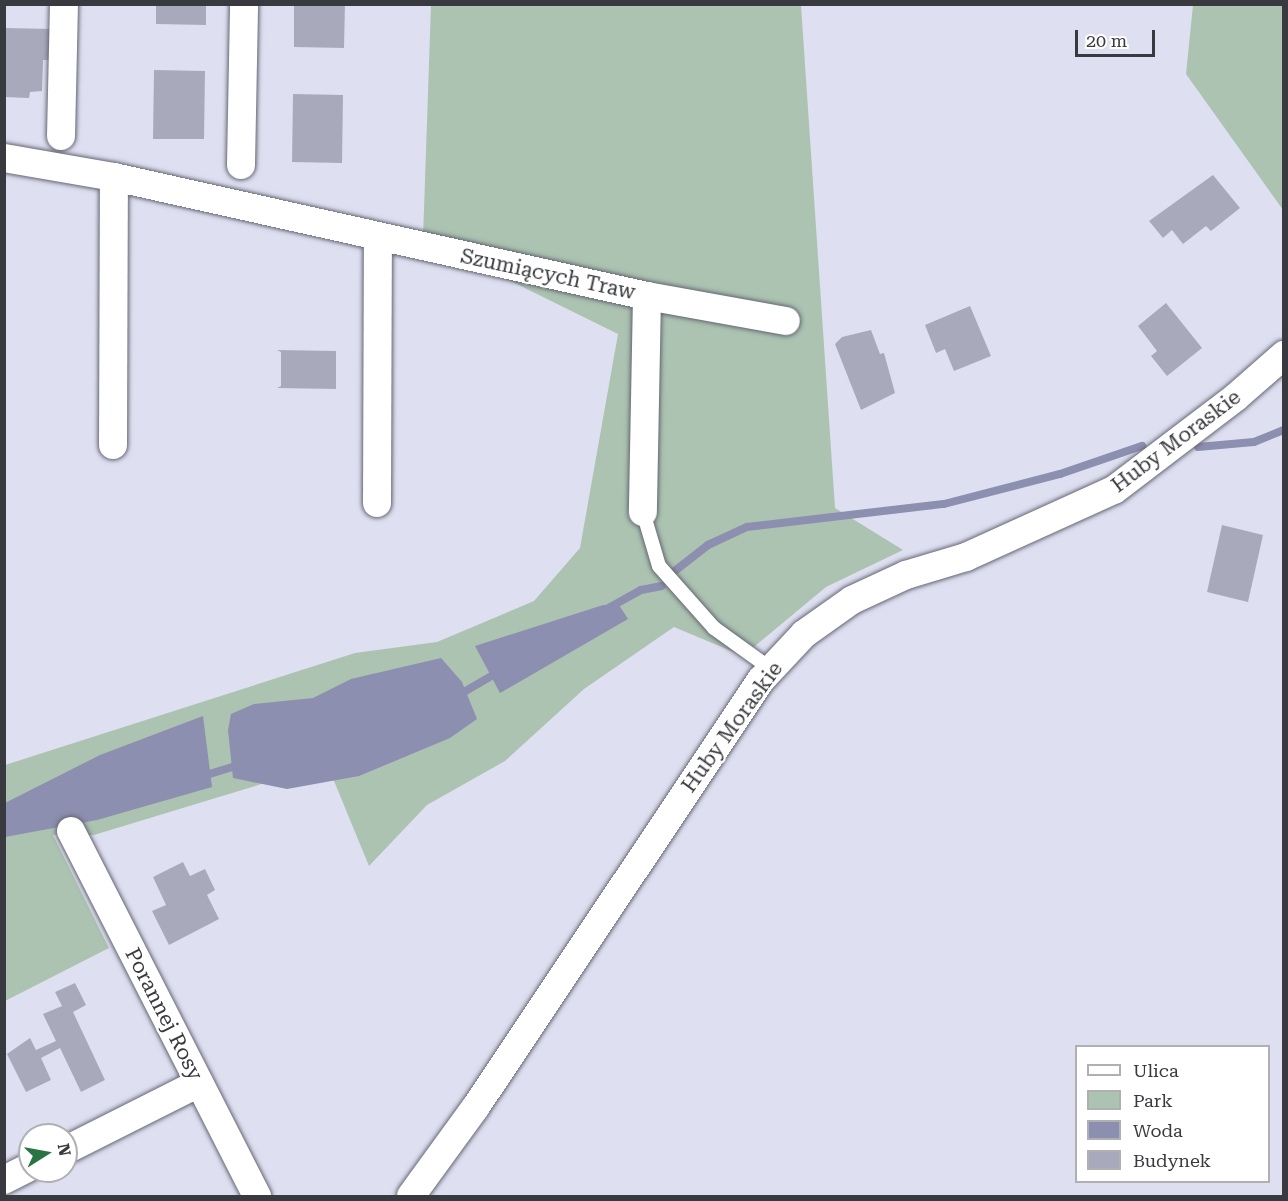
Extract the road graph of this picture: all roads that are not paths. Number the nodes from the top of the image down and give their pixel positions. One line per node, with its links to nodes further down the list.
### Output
1 (64, 4): 3 (street)
2 (244, 4): 5 (street)
3 (61, 136)
4 (4, 158): 6 (street, Szumiących Traw)
5 (241, 165)
6 (114, 177): 7 (street, Szumiących Traw); 11 (street)
7 (378, 238): 8 (street, Szumiących Traw); 12 (street)
8 (647, 296): 9 (street); 13 (street, Szumiących Traw)
9 (786, 321)
10 (1284, 355): 14 (street, Huby Moraskie)
11 (113, 445)
12 (377, 503)
13 (643, 512): 14 (lane)
14 (771, 669): 21 (street, Huby Moraskie)
15 (71, 831): 16 (street, Porannej Rosy)
16 (199, 1083): 17 (street); 20 (street, Porannej Rosy)
17 (78, 1144)
18 (18, 1173): 19 (street)
19 (4, 1180)
20 (257, 1197)
21 (411, 1197)

